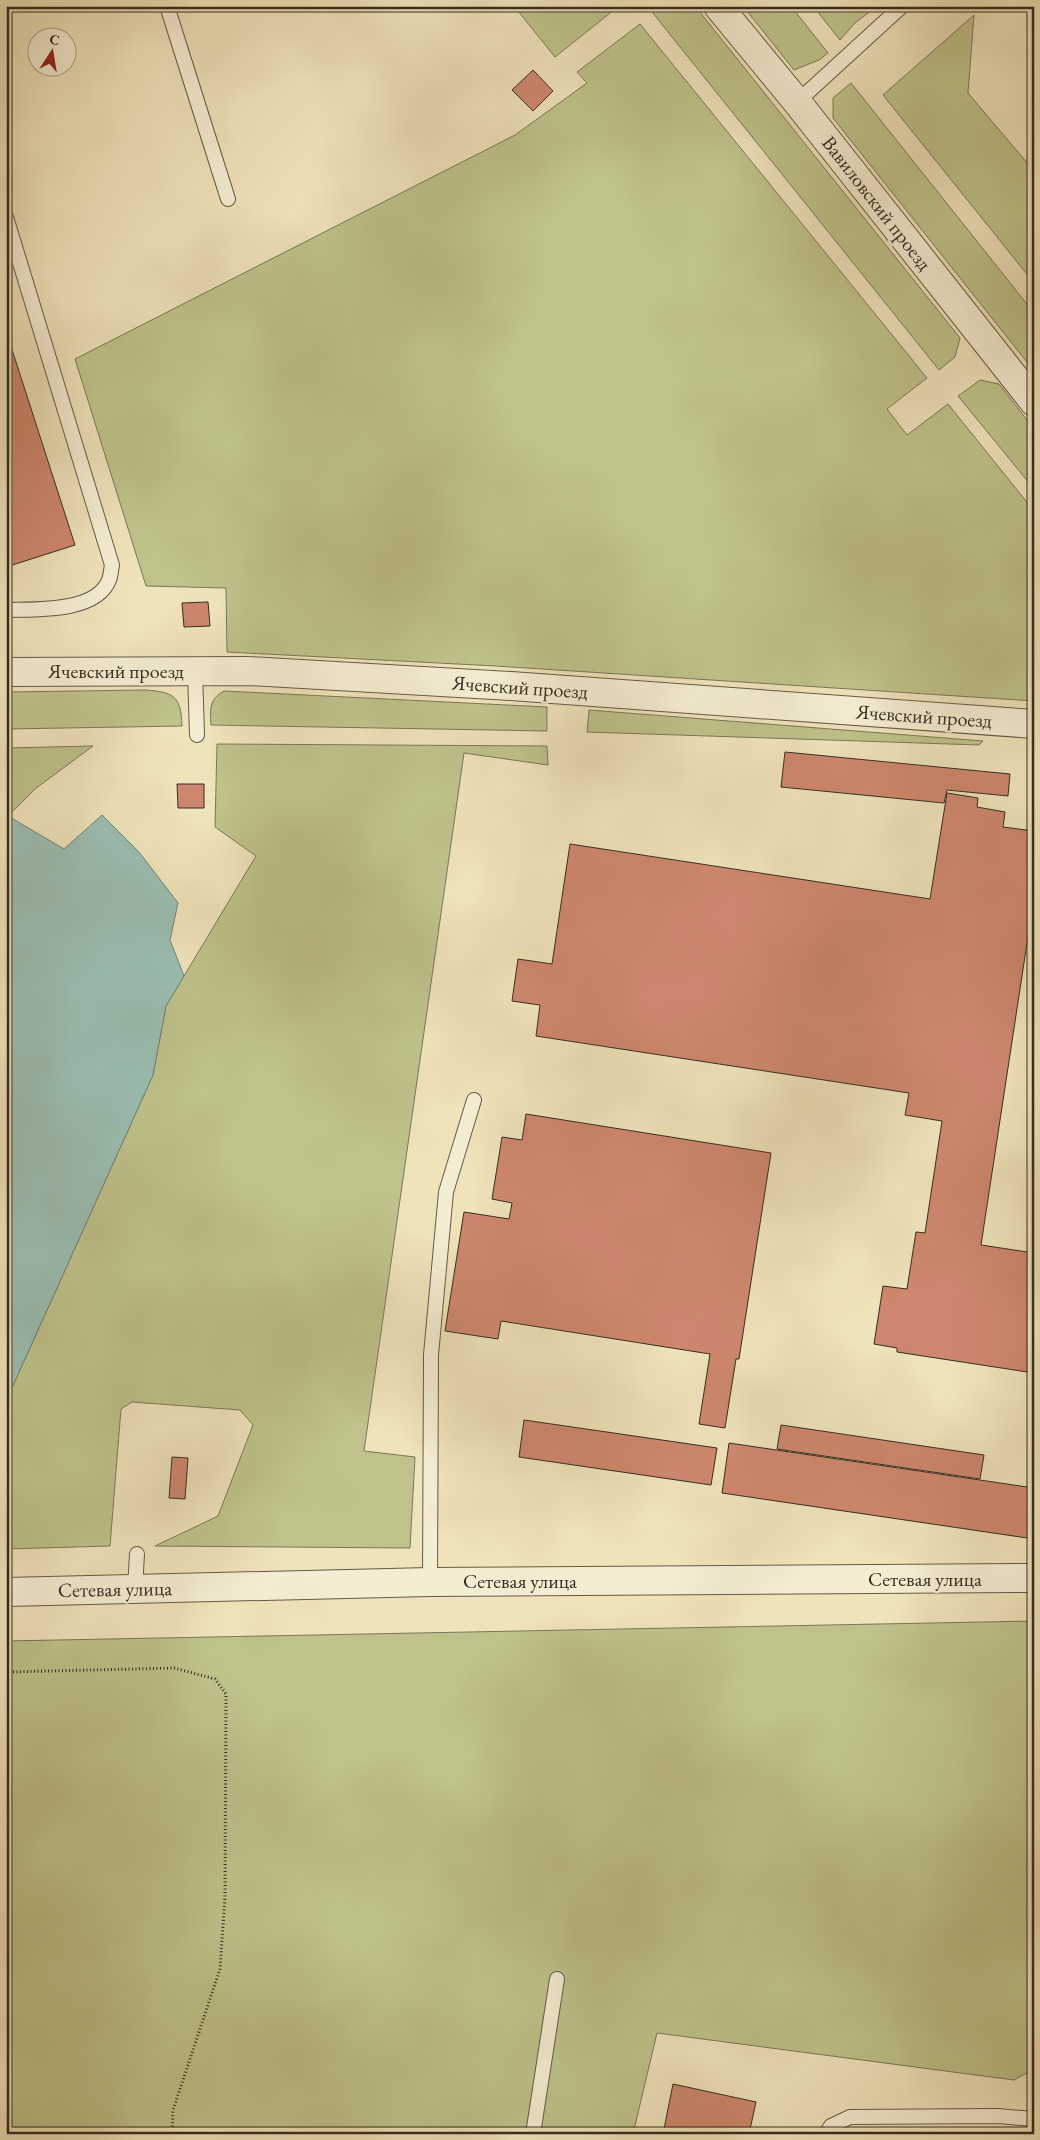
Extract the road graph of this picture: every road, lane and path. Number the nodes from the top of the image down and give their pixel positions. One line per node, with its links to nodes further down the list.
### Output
1 (167, 6): 5 (lane)
2 (718, 6): 4 (street, Вавиловский проезд)
3 (902, 6): 4 (lane)
4 (797, 102): 7 (street, Вавиловский проезд)
5 (228, 199)
6 (6, 216): 8 (lane)
7 (1034, 402)
8 (6, 610)
9 (195, 671): 10 (street, Ячевский проезд); 11 (street, Ячевский проезд); 12 (lane)
10 (6, 672)
11 (1034, 724)
12 (197, 735)
13 (474, 1100): 16 (lane)
14 (137, 1554): 17 (lane)
15 (1034, 1578): 16 (street, Сетевая улица)
16 (430, 1582): 17 (street, Сетевая улица)
17 (135, 1588): 18 (street, Сетевая улица)
18 (6, 1592)
19 (6, 1672): 22 (path)
20 (557, 1979): 23 (lane)
21 (1034, 2119): 24 (lane)
22 (172, 2134)
23 (533, 2134)
24 (826, 2134)

